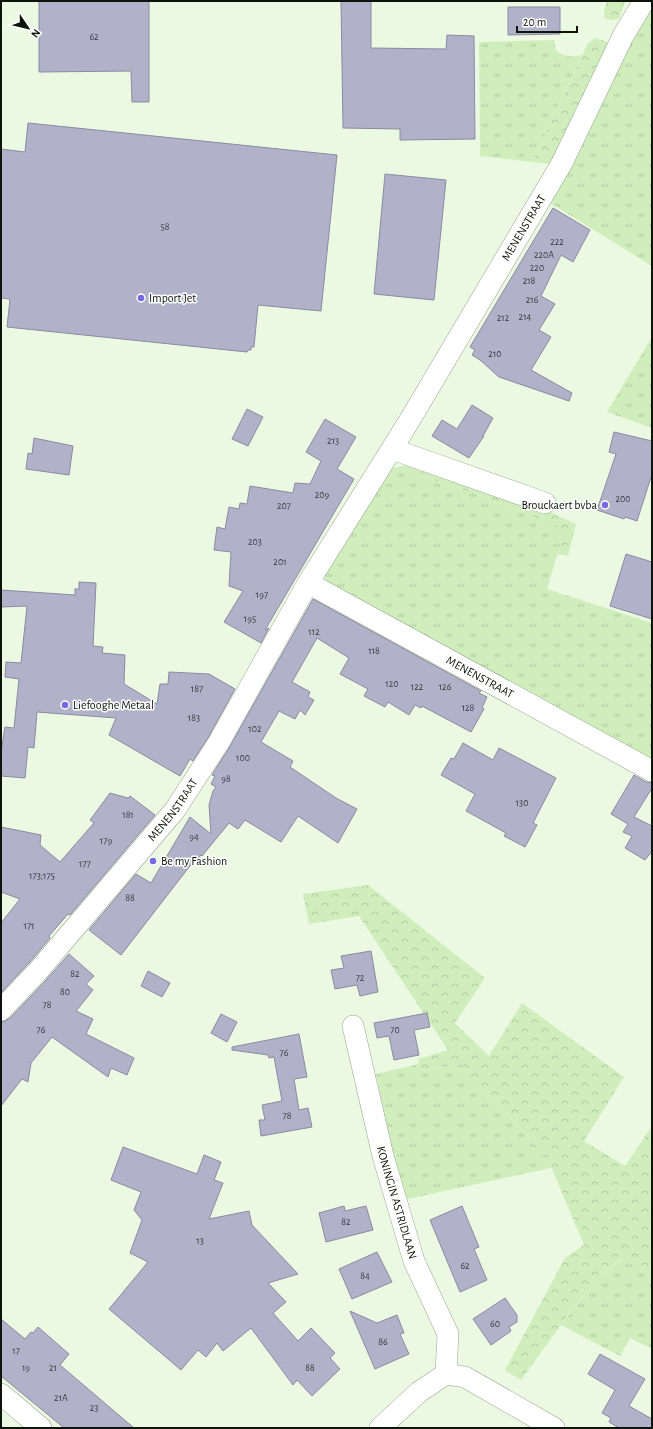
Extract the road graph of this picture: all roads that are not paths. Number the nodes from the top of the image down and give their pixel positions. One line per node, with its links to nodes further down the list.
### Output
1 (644, 1): 2 (street, MENENSTRAAT)
2 (392, 449): 3 (street); 4 (street, MENENSTRAAT)
3 (545, 502)
4 (308, 583): 5 (street, MENENSTRAAT); 6 (street, MENENSTRAAT)
5 (652, 770)
6 (1, 1010)
7 (353, 1026): 8 (street, KONINGIN ASTRIDLAAN)
8 (446, 1374): 11 (street); 12 (street)
9 (1, 1394): 10 (street)
10 (41, 1428)
11 (380, 1428)
12 (554, 1428)

